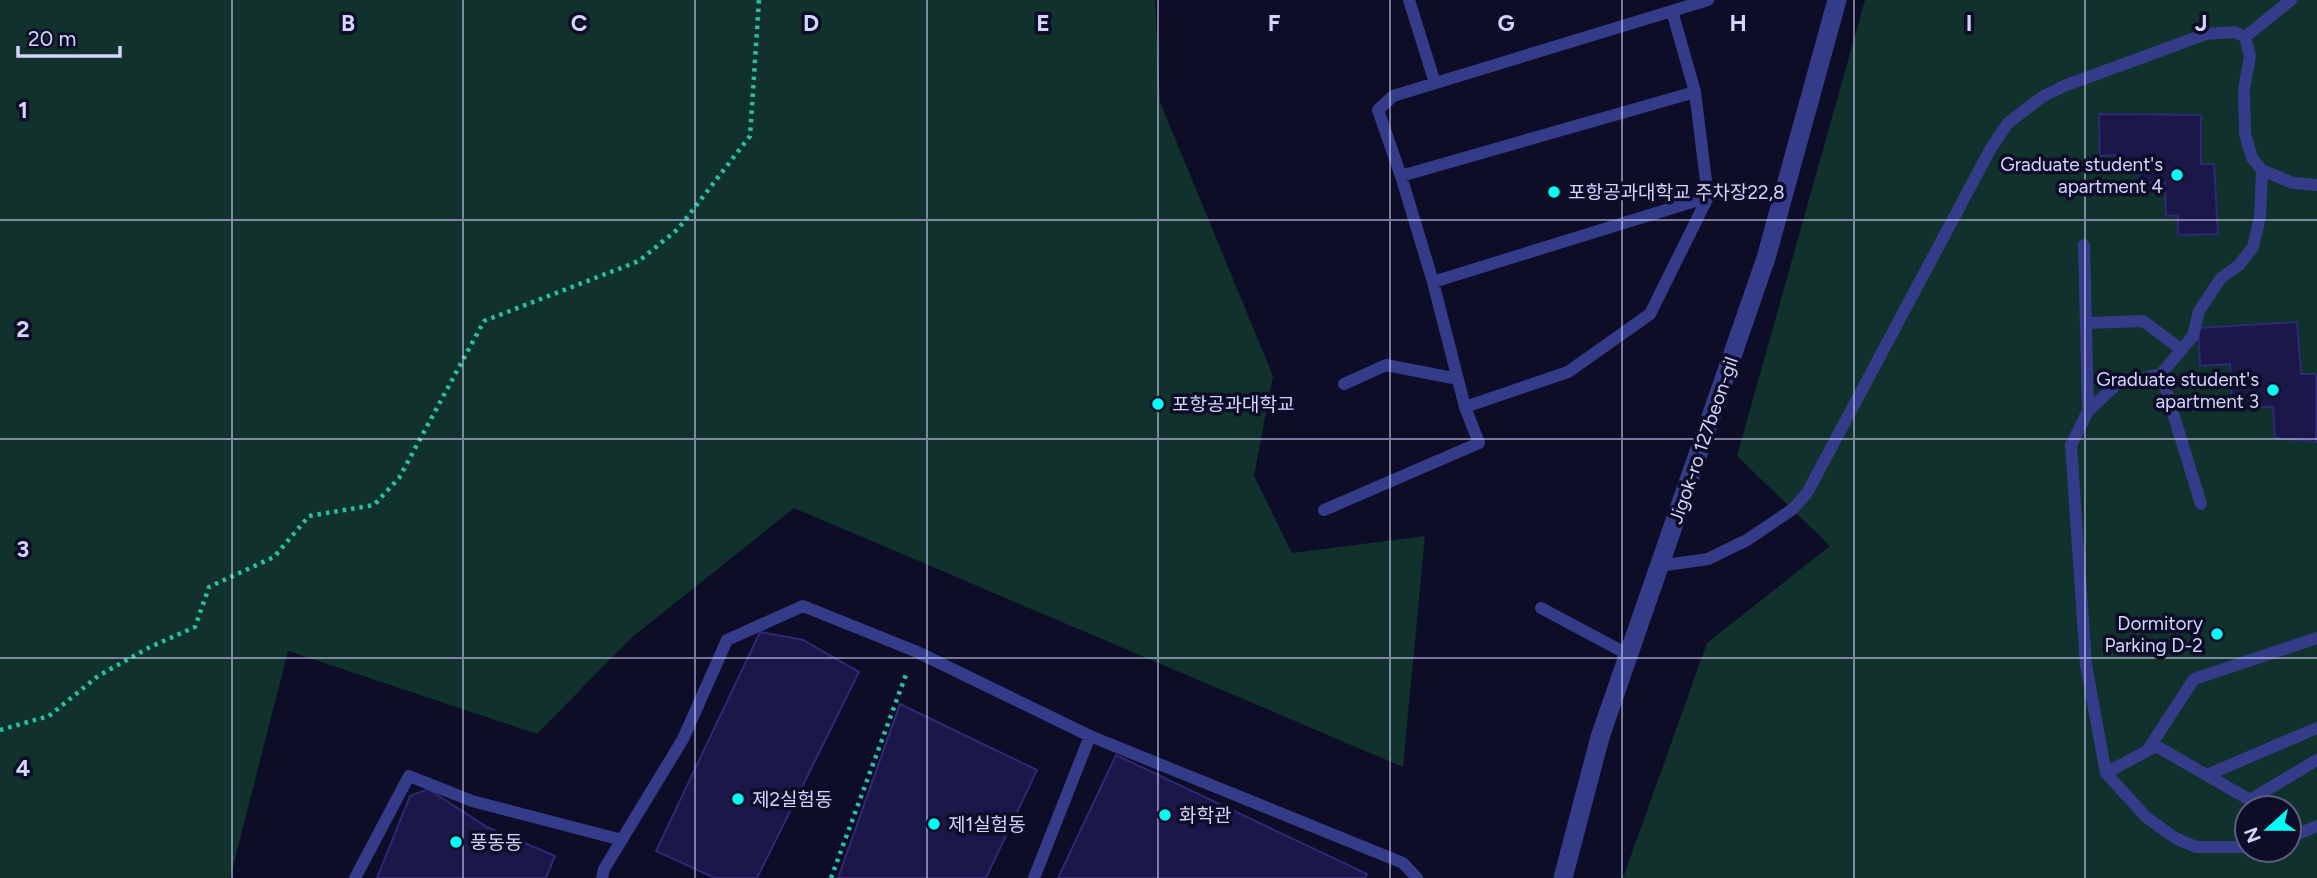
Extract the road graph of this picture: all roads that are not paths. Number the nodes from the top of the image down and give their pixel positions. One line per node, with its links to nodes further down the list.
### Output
1 (1409, 0): 7 (lane)
2 (1708, 0): 5 (lane)
3 (1837, 0): 24 (street, Jigok-ro 127beon-gil)
4 (2291, 0): 6 (lane)
5 (1672, 11): 7 (lane); 8 (lane)
6 (2245, 37): 9 (lane); 24 (lane)
7 (1435, 83): 10 (lane)
8 (1695, 92): 10 (lane); 12 (lane)
9 (2262, 170): 11 (lane); 16 (lane)
10 (1401, 176): 14 (lane)
11 (2317, 185)
12 (1708, 197): 14 (lane); 20 (lane)
13 (2084, 245): 15 (lane)
14 (1433, 282): 18 (lane)
15 (2087, 323): 16 (lane); 21 (lane)
16 (2182, 350): 17 (lane)
17 (2161, 374): 21 (lane); 22 (lane)
18 (1458, 379): 19 (lane); 20 (lane)
19 (1344, 384)
20 (1465, 407): 23 (lane)
21 (2088, 411): 32 (lane)
22 (2201, 504)
23 (1324, 510)
24 (1660, 566): 27 (street, Jigok-ro 127beon-gil)
25 (1541, 608): 27 (lane)
26 (2317, 638): 30 (lane)
27 (1629, 655): 40 (street, Jigok-ro 127beon-gil)
28 (2317, 728): 33 (lane)
29 (1090, 736): 34 (lane); 38 (lane); 39 (lane)
30 (2146, 751): 32 (lane); 33 (lane)
31 (2317, 760): 33 (lane)
32 (2106, 773): 35 (lane)
33 (2207, 775)
34 (622, 840): 36 (lane); 37 (lane)
35 (2233, 847)
36 (355, 878)
37 (602, 878)
38 (1034, 878)
39 (1417, 878)
40 (1563, 878)

